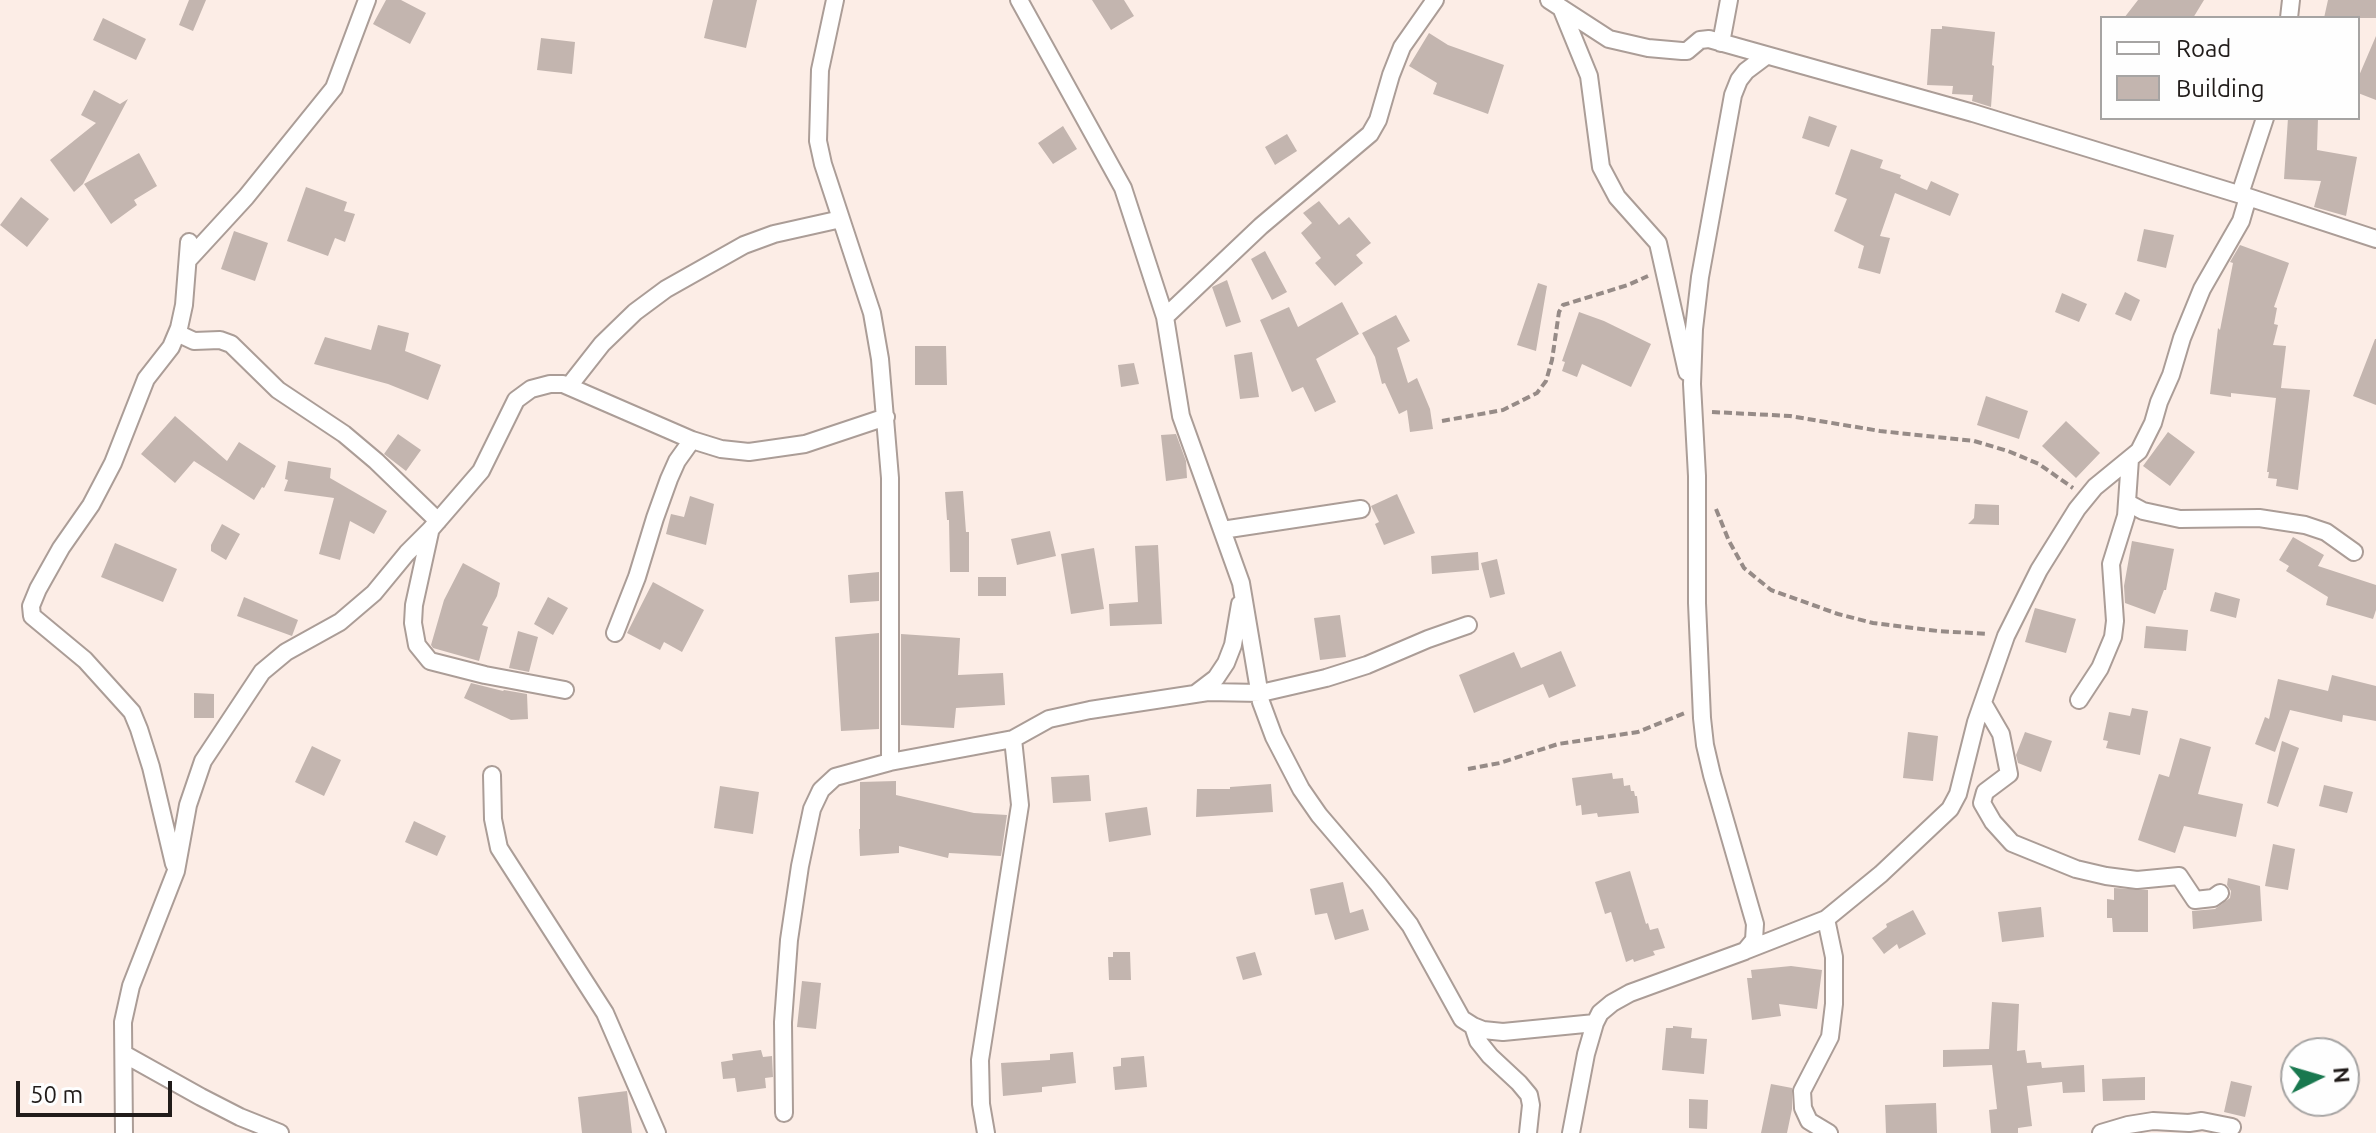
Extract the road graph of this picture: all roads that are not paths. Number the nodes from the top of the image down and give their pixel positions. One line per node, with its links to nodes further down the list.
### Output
1 (367, 0): 14 (street)
2 (835, 0): 11 (street)
3 (1019, 0): 13 (street)
4 (1435, 0): 13 (street)
5 (1729, 0): 7 (street)
6 (1555, 5): 7 (street); 15 (street)
7 (1721, 43): 8 (street)
8 (1766, 56): 10 (street); 15 (street)
9 (2264, 120): 10 (street)
10 (2244, 195): 12 (street); 19 (street)
11 (841, 219): 16 (street); 17 (street)
12 (2376, 239)
13 (1165, 317): 23 (street)
14 (177, 333): 22 (street); 36 (street)
15 (1692, 384): 39 (street)
16 (569, 386): 18 (street); 22 (street)
17 (886, 417): 18 (street); 34 (street)
18 (692, 440): 27 (street)
19 (2130, 459): 20 (street); 32 (street)
20 (2128, 503): 24 (street); 31 (street)
21 (1361, 509): 23 (street)
22 (434, 526): 28 (street); 36 (street)
23 (1222, 530): 25 (street)
24 (2354, 552)
25 (1241, 583): 29 (street); 30 (street)
26 (1468, 625): 29 (street)
27 (615, 633)
28 (565, 690)
29 (1261, 693): 30 (street); 41 (street)
30 (1193, 695): 33 (street)
31 (2079, 700)
32 (1983, 703): 37 (street); 38 (street)
33 (1013, 739): 34 (street); 48 (street)
34 (890, 762): 43 (street)
35 (492, 775): 47 (street)
36 (176, 871): 42 (street)
37 (2220, 893)
38 (1826, 919): 39 (street); 51 (street)
39 (1745, 951): 40 (street)
40 (1595, 1023): 41 (street); 50 (street)
41 (1473, 1026): 49 (street)
42 (124, 1054): 45 (street); 46 (street)
43 (784, 1113)
44 (2232, 1127): 52 (street)
45 (124, 1133)
46 (280, 1133)
47 (657, 1133)
48 (986, 1133)
49 (1528, 1133)
50 (1571, 1133)
51 (1829, 1133)
52 (2101, 1133)

